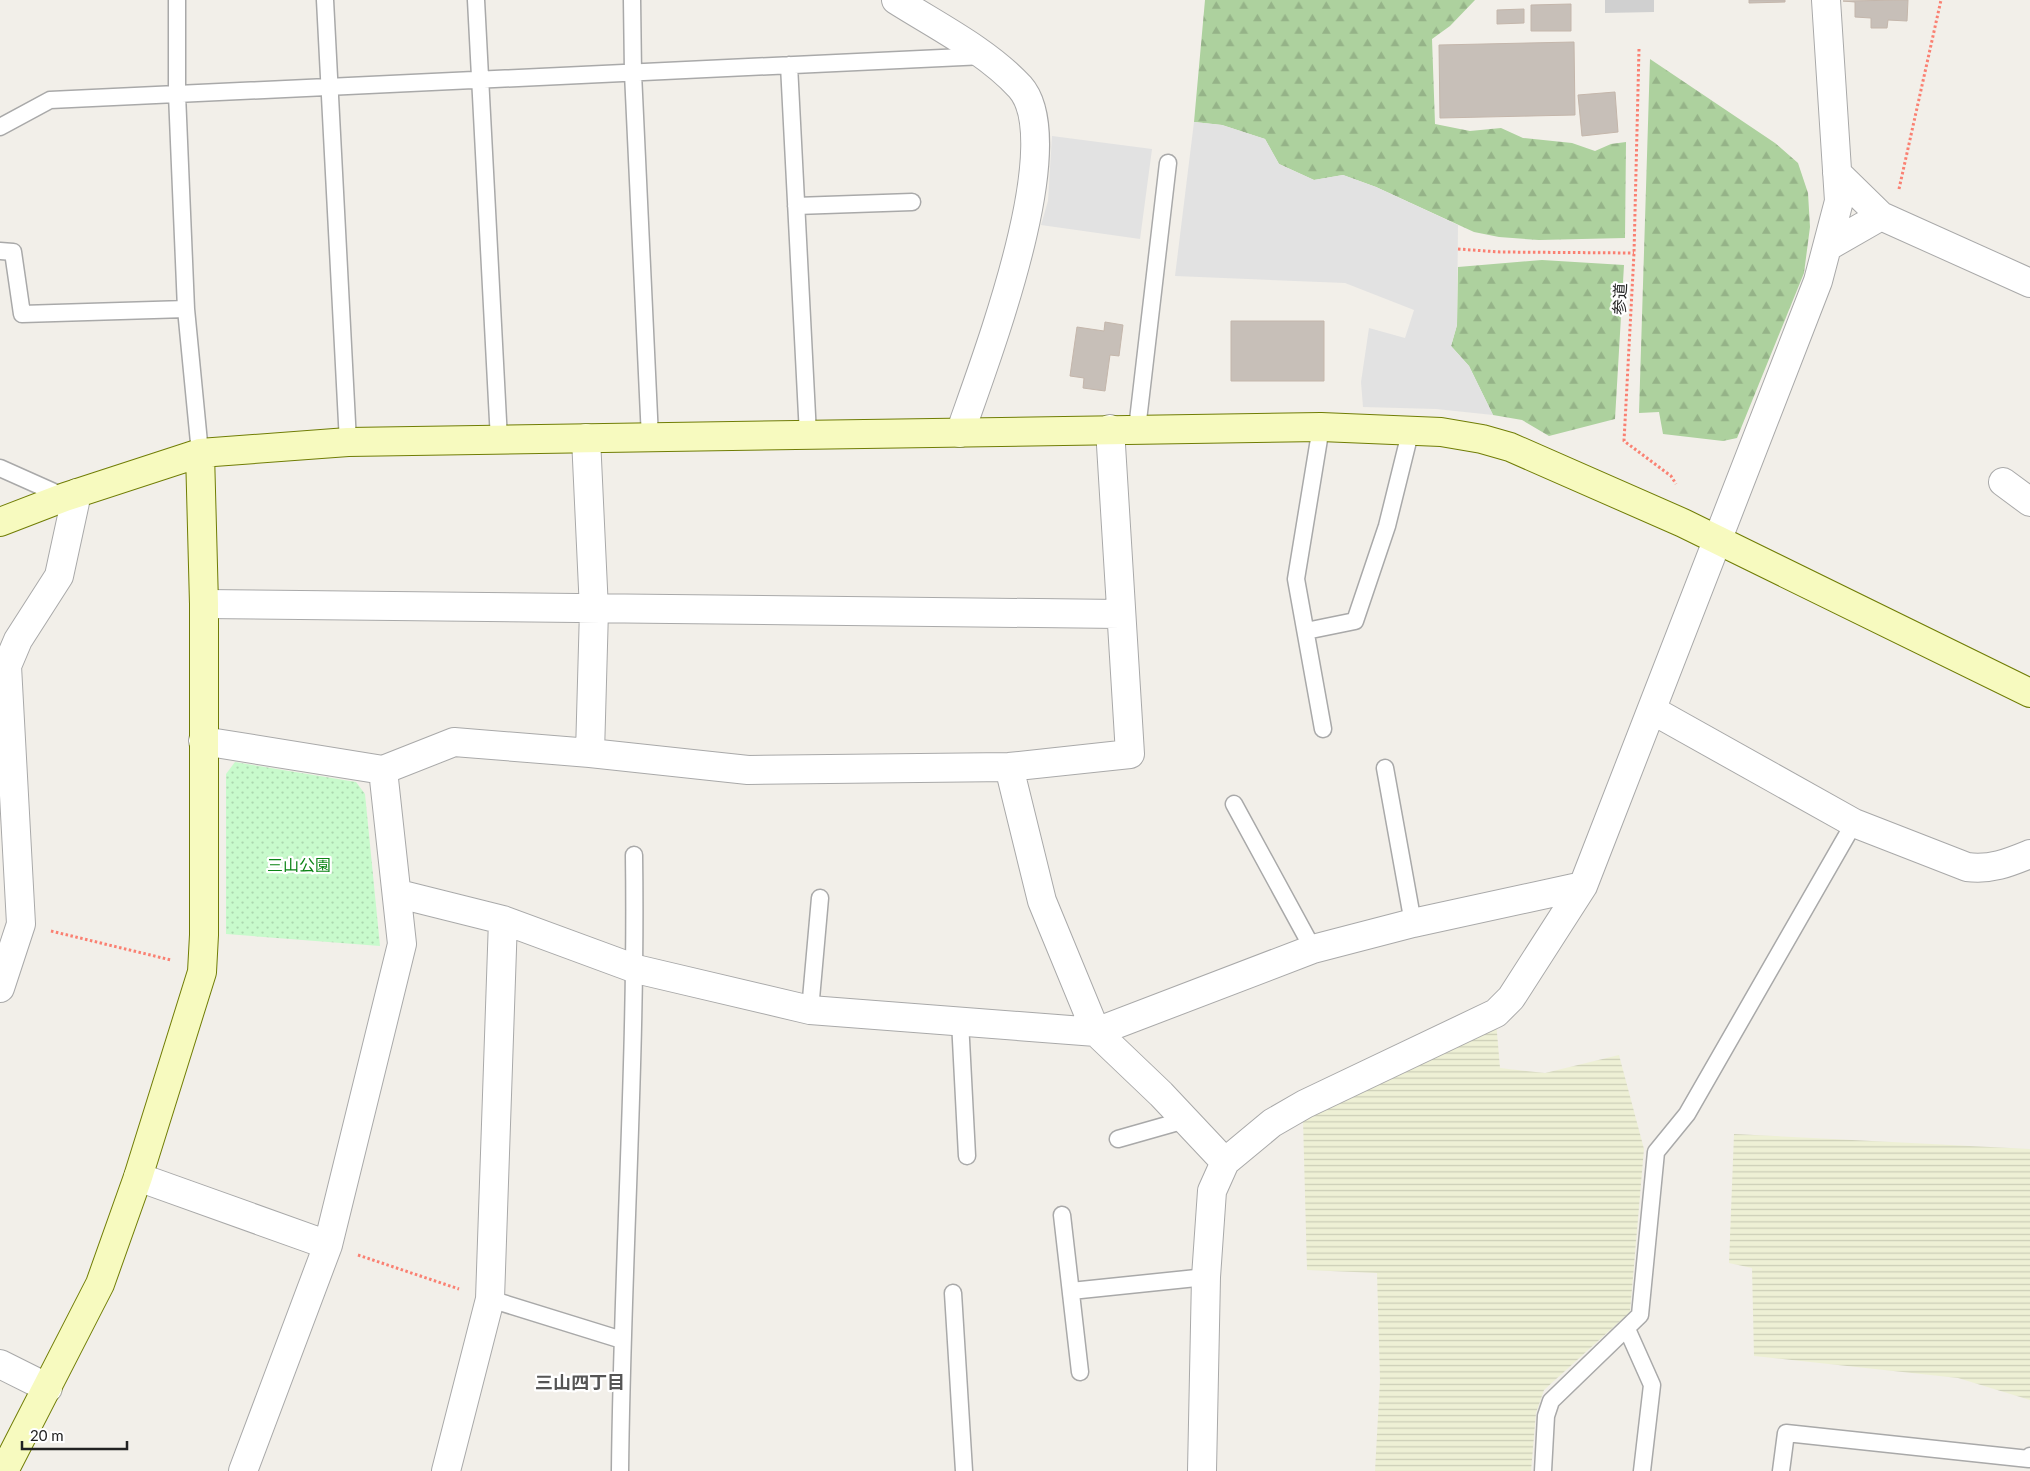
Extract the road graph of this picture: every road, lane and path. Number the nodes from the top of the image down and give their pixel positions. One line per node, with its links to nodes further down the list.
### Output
1 (177, 0): 14 (lane)
2 (326, 0): 13 (lane)
3 (476, 0): 12 (lane)
4 (632, 0): 11 (lane)
5 (896, 0): 9 (street)
6 (1826, 0): 17 (street)
7 (1941, 0): 20 (path)
8 (1639, 49): 24 (path, 参道)
9 (984, 56): 10 (lane); 31 (street)
10 (789, 65): 11 (lane); 19 (lane)
11 (632, 73): 12 (lane); 34 (lane)
12 (481, 80): 13 (lane); 35 (lane)
13 (330, 87): 14 (lane); 36 (lane)
14 (177, 94): 15 (lane); 26 (lane)
15 (0, 127)
16 (1168, 163): 29 (lane)
17 (1837, 173): 20 (street); 21 (street)
18 (912, 202): 19 (lane)
19 (796, 206): 32 (lane)
20 (1886, 219): 21 (street); 25 (street)
21 (1827, 247): 44 (street)
22 (1458, 249): 24 (path)
23 (0, 251): 26 (lane)
24 (1634, 253): 43 (path, 参道)
25 (2030, 283)
26 (186, 309): 37 (lane)
27 (1321, 427): 29 (street); 30 (street); 48 (lane)
28 (1110, 429): 29 (street); 31 (street); 47 (street)
29 (1137, 429)
30 (1410, 429): 43 (street); 48 (lane)
31 (960, 433): 32 (street)
32 (808, 435): 34 (street)
33 (586, 438): 34 (street); 35 (street); 46 (street)
34 (650, 438)
35 (499, 440): 36 (street)
36 (348, 442): 37 (street)
37 (200, 453): 40 (street); 45 (street)
38 (0, 468): 40 (lane)
39 (2002, 482): 41 (street)
40 (71, 495): 42 (street); 49 (street)
41 (2030, 502)
42 (0, 522)
43 (1684, 523): 44 (street)
44 (1717, 540): 50 (street); 51 (street)
45 (204, 604): 46 (street); 53 (street)
46 (594, 610): 47 (street); 54 (street)
47 (1120, 614): 55 (street)
48 (1306, 631): 52 (lane)
49 (9, 642): 67 (street)
50 (2030, 693)
51 (1652, 710): 59 (street); 62 (street)
52 (1324, 730)
53 (203, 741): 57 (street); 79 (street)
54 (590, 753): 55 (street); 57 (street)
55 (1009, 767): 74 (street)
56 (1385, 768): 66 (lane)
57 (383, 770): 63 (street)
58 (1234, 804): 68 (lane)
59 (1854, 823): 60 (street); 86 (lane)
60 (2030, 854)
61 (634, 855): 70 (lane)
62 (1583, 886): 66 (street); 78 (street)
63 (399, 894): 65 (street); 81 (street)
64 (820, 898): 72 (lane)
65 (502, 920): 70 (street); 85 (street)
66 (1412, 923): 68 (street)
67 (21, 924): 69 (path); 71 (street)
68 (1313, 949): 74 (street)
69 (174, 961)
70 (636, 969): 72 (street); 87 (lane)
71 (0, 988)
72 (810, 1010): 73 (street)
73 (960, 1022): 74 (street); 77 (lane)
74 (1096, 1032): 75 (street)
75 (1185, 1120): 76 (lane); 78 (street)
76 (1118, 1139)
77 (967, 1156)
78 (1225, 1162): 82 (street)
79 (138, 1177): 81 (street); 90 (street)
80 (1062, 1215): 83 (lane)
81 (328, 1245): 85 (path); 93 (street)
82 (1206, 1278): 83 (lane); 97 (street)
83 (1071, 1291): 89 (lane)
84 (953, 1292): 96 (lane)
85 (490, 1299): 87 (lane); 94 (street)
86 (1627, 1329): 98 (lane); 99 (lane)
87 (622, 1340): 95 (lane)
88 (0, 1364): 90 (street)
89 (1080, 1372)
90 (48, 1388): 92 (street)
91 (2030, 1456): 100 (lane)
92 (4, 1462)
93 (243, 1471)
94 (446, 1471)
95 (620, 1471)
96 (964, 1471)
97 (1202, 1471)
98 (1542, 1471)
99 (1642, 1471)
100 (1781, 1471)

